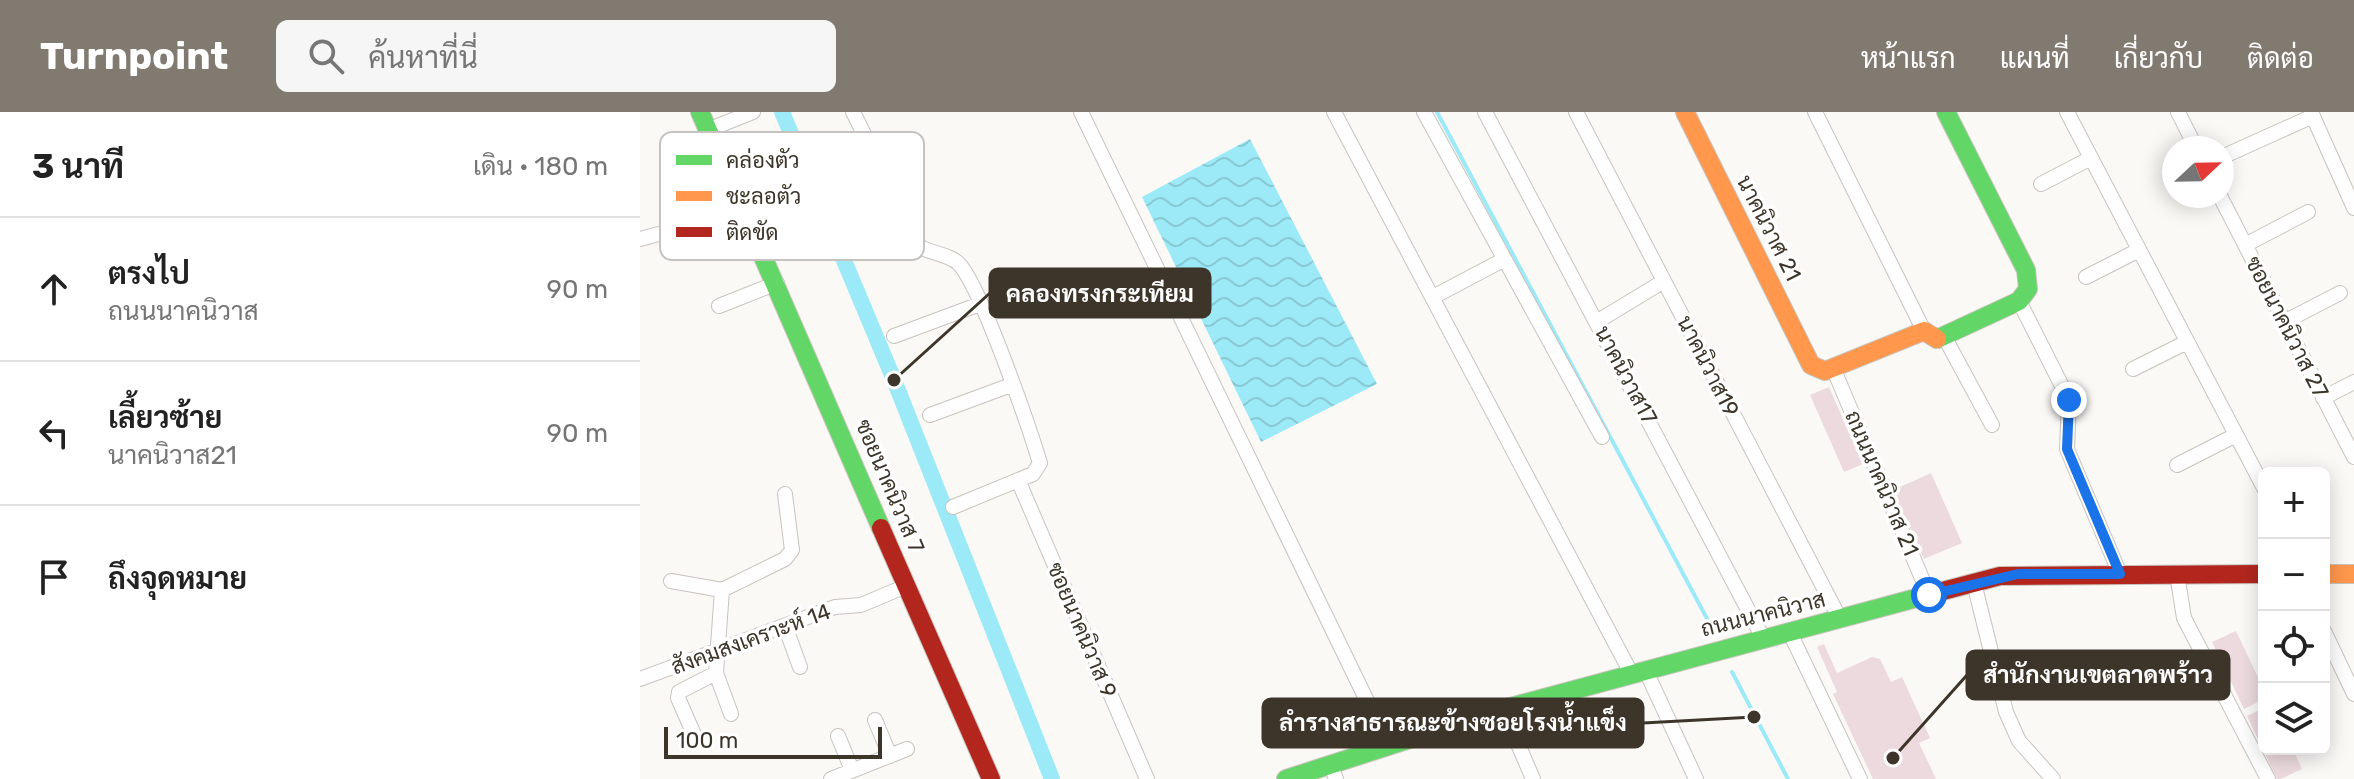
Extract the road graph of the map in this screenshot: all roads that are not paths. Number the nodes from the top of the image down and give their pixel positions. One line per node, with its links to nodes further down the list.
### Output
1 (700, 112): 15 (street, ซอยนาคนิวาส 7)
2 (753, 112): 15 (street)
3 (853, 112): 17 (street)
4 (1081, 112): 87 (street)
5 (1334, 112): 36 (street)
6 (1424, 112): 31 (street)
7 (1485, 112): 40 (street, นาคนิวาส17)
8 (1576, 112): 33 (street, นาคนิวาส19)
9 (1685, 112): 47 (street, นาคนิวาศ 21)
10 (1815, 112): 42 (street)
11 (1946, 112): 37 (street)
12 (2067, 112): 20 (street)
13 (2178, 112): 18 (street)
14 (2312, 114): 19 (street); 23 (street)
15 (710, 129): 16 (street, ซอยนาคนิวาส 7)
16 (711, 132)
17 (863, 132)
18 (2190, 136)
19 (2234, 151)
20 (2091, 158): 21 (street); 29 (street)
21 (2041, 184)
22 (2226, 208): 27 (street, ซอยนาคนิวาส 27)
23 (2354, 208)
24 (2308, 212): 27 (street)
25 (660, 234): 26 (street)
26 (640, 239)
27 (2245, 245): 41 (street, ซอยนาคนิวาส 27)
28 (924, 249): 38 (street)
29 (2139, 250): 32 (street); 45 (street)
30 (767, 260): 34 (street, ซอยนาคนิวาส 7)
31 (1503, 260): 36 (street); 54 (street)
32 (2086, 277)
33 (1664, 281): 40 (street); 71 (street, นาคนิวาส19)
34 (777, 283): 39 (street); 68 (street, ซอยนาคนิวาส 7)
35 (2340, 293): 41 (street)
36 (1433, 297): 78 (street)
37 (2019, 301): 44 (street); 61 (street)
38 (980, 304): 43 (street); 49 (street)
39 (719, 306)
40 (1598, 321): 74 (street, นาคนิวาส17)
41 (2284, 322): 50 (street, ซอยนาคนิวาส 27)
42 (1924, 331): 44 (street); 47 (street)
43 (894, 336)
44 (1945, 338): 52 (street)
45 (2187, 342): 46 (street); 53 (street)
46 (2133, 369)
47 (1834, 370): 70 (street, ถนนนาคนิวาส 21)
48 (2354, 382): 50 (street)
49 (1011, 385): 51 (street); 58 (street)
50 (2323, 398): 55 (street, ซอยนาคนิวาส 27)
51 (930, 415)
52 (1992, 425)
53 (2236, 435): 56 (street); 57 (street)
54 (1602, 437)
55 (2354, 457)
56 (2177, 465)
57 (2258, 477)
58 (1018, 480): 60 (street); 94 (street, ซอยนาคนิวาส 9)
59 (785, 494): 69 (street)
60 (953, 507)
61 (2120, 574): 62 (street, ถนนนาคนิวาส); 67 (street, ถนนนาคนิวาส)
62 (2177, 574): 63 (street, ถนนนาคนิวาส); 100 (street)
63 (2258, 574)
64 (2330, 574): 65 (street)
65 (2354, 574)
66 (671, 581): 69 (street)
67 (1974, 583): 70 (street, ถนนนาคนิวาส); 99 (street)
68 (906, 586): 72 (street, สังคมสงเคราะห์ 14); 93 (street, ซอยนาคนิวาส 7)
69 (722, 590): 76 (street)
70 (1929, 595): 71 (street, ถนนนาคนิวาส)
71 (1840, 619): 73 (street, ถนนนาคนิวาส)
72 (785, 626): 76 (street, สังคมสงเคราะห์ 14); 77 (street)
73 (1790, 633): 74 (street, ถนนนาคนิวาส); 98 (street)
74 (1764, 640): 78 (street, ถนนนาคนิวาส)
75 (2330, 644): 81 (street)
76 (717, 651): 79 (street); 80 (street, สังคมสงเคราะห์ 14)
77 (800, 667)
78 (1638, 671): 82 (street, ถนนนาคนิวาส); 97 (street)
79 (716, 673): 83 (street); 86 (street)
80 (640, 679)
81 (2354, 694)
82 (1503, 709): 87 (street, ถนนนาคนิวาส); 96 (street)
83 (731, 714)
84 (875, 720): 89 (street)
85 (838, 736): 90 (street)
86 (696, 739)
87 (1388, 744): 91 (street, ถนนนาคนิวาส)
88 (907, 749): 89 (street)
89 (890, 756): 90 (street)
90 (852, 770): 92 (street)
91 (1333, 771): 95 (street, ถนนนาคนิวาส)
92 (831, 779)
93 (991, 779)
94 (1147, 779)
95 (1286, 779)
96 (1533, 779)
97 (1696, 779)
98 (1860, 779)
99 (2053, 779)
100 (2268, 779)

